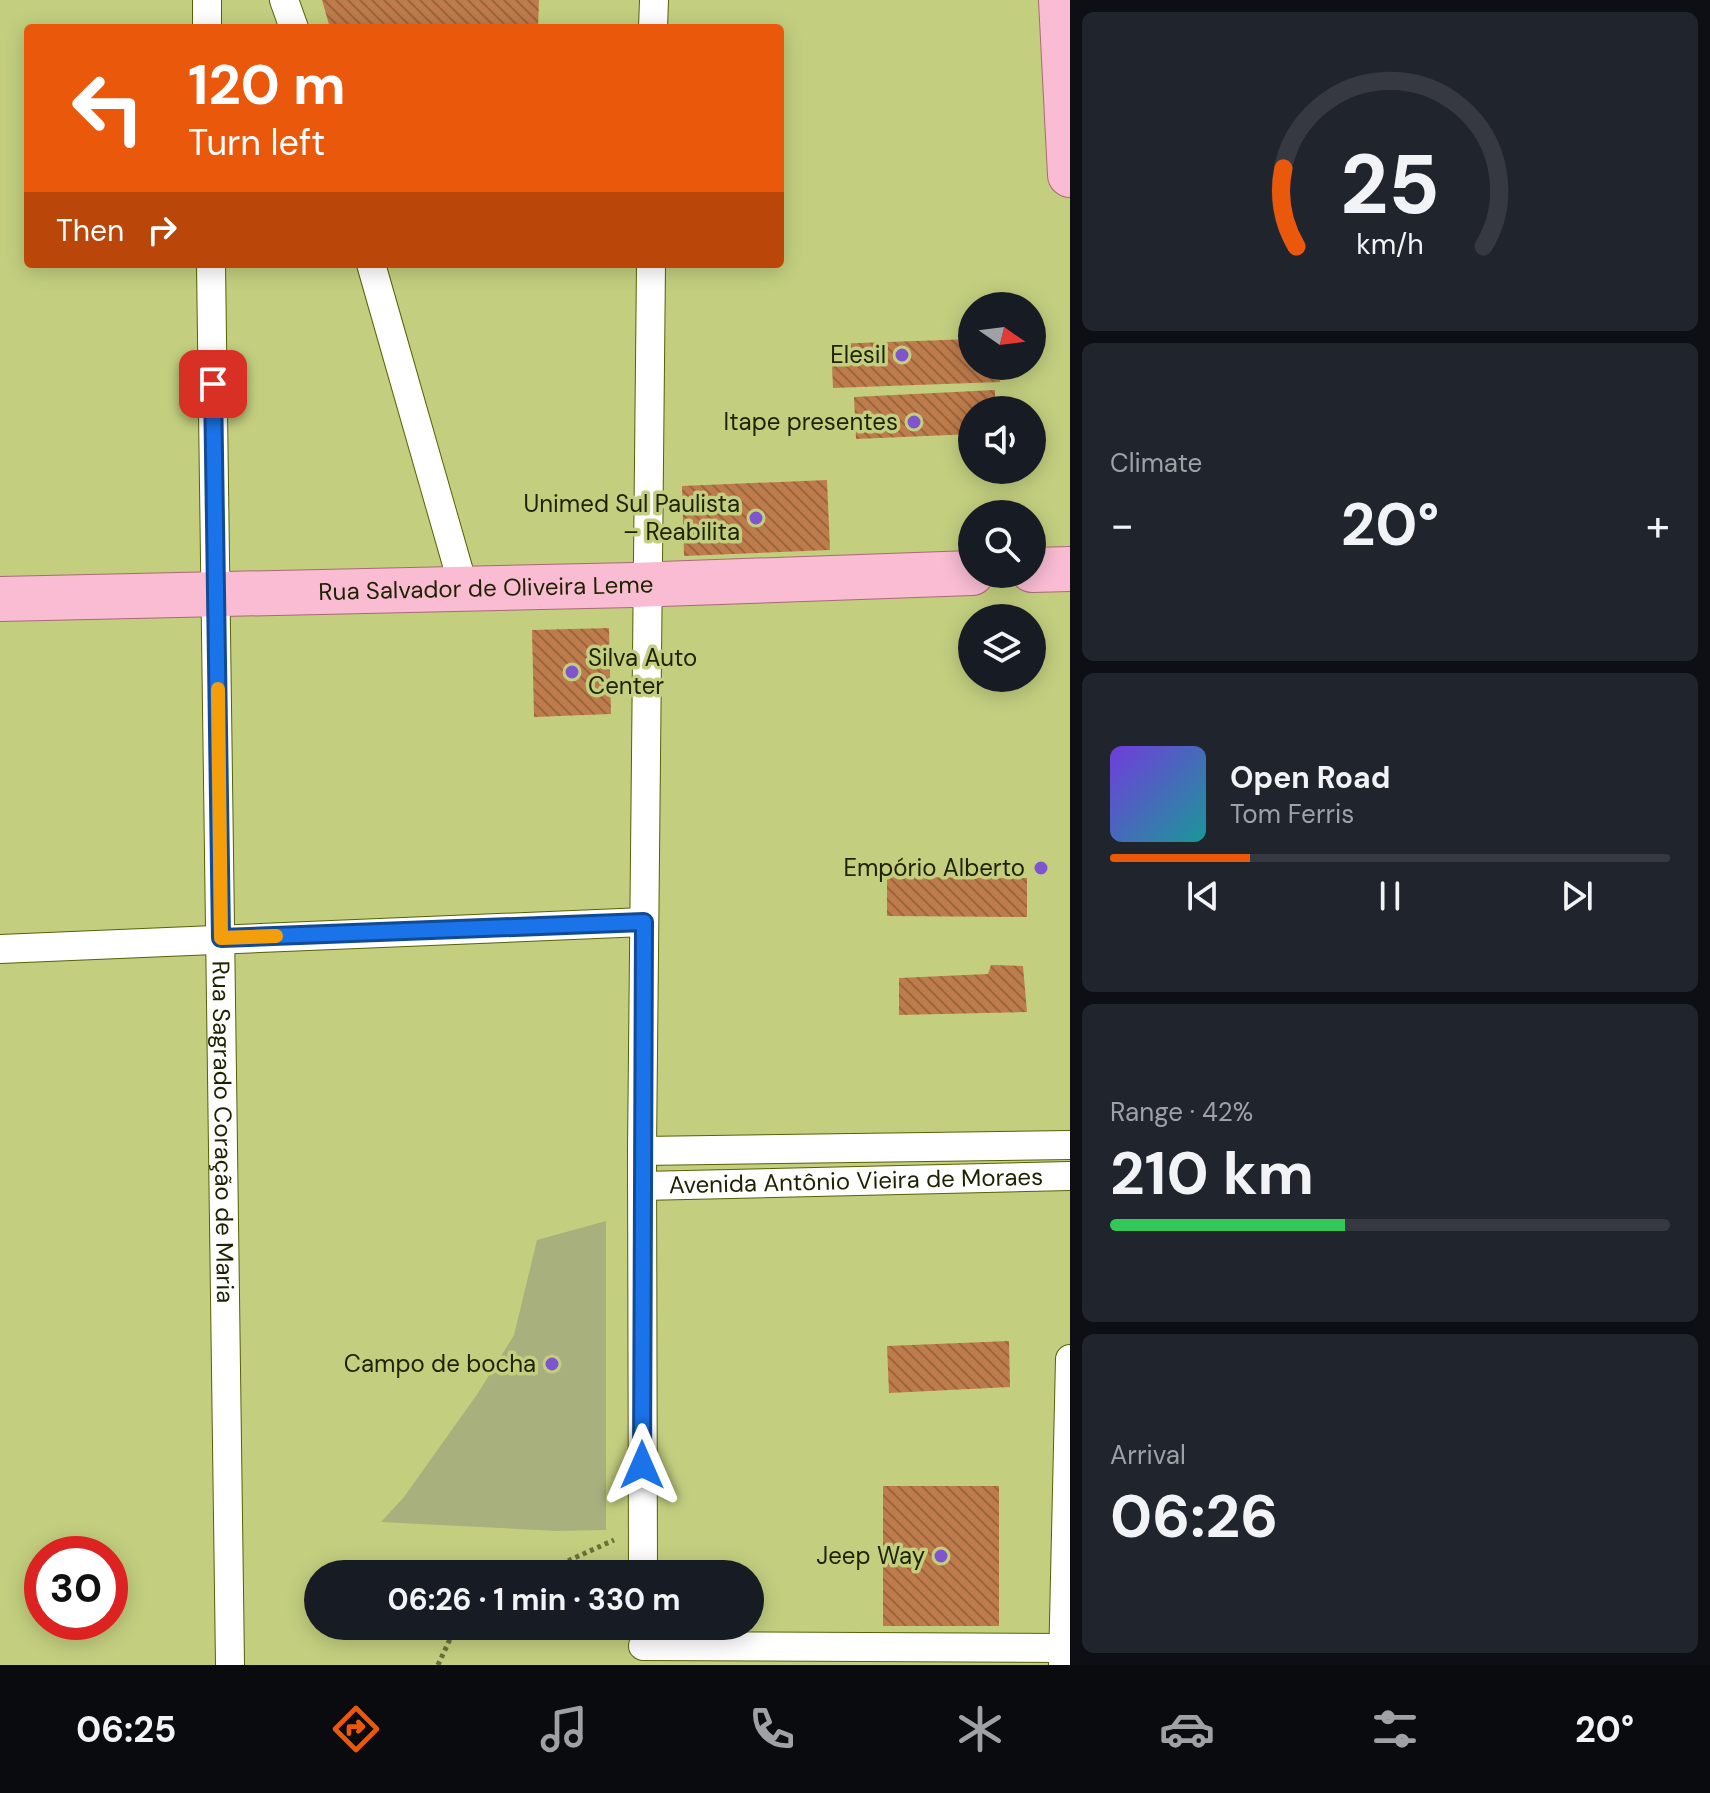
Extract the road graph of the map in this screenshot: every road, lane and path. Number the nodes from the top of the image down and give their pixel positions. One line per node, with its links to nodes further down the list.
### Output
1 (207, 0): 5 (street)
2 (284, 0): 6 (street)
3 (654, 0): 7 (street)
4 (1061, 0): 8 (main road)
5 (207, 24)
6 (293, 24)
7 (653, 24)
8 (1070, 175)
9 (211, 268): 17 (street, Rua Sagrado Coração de Maria)
10 (372, 268): 16 (street)
11 (651, 268): 15 (street)
12 (1070, 569): 13 (main road)
13 (1046, 570)
14 (958, 574): 15 (main road, Rua Salvador de Oliveira Leme)
15 (647, 585): 16 (main road, Rua Salvador de Oliveira Leme); 19 (street)
16 (464, 589): 17 (main road, Rua Salvador de Oliveira Leme)
17 (217, 595): 18 (main road, Rua Salvador de Oliveira Leme); 20 (street, Rua Sagrado Coração de Maria)
18 (0, 599)
19 (644, 922): 20 (street); 23 (street)
20 (221, 938): 21 (street); 33 (street, Rua Sagrado Coração de Maria)
21 (0, 949)
22 (1070, 1145): 23 (street, Avenida Antônio Vieira de Moraes)
23 (642, 1151): 25 (street)
24 (1070, 1176): 25 (street, Avenida Antônio Vieira de Moraes)
25 (642, 1186): 27 (street)
26 (1070, 1359): 32 (street)
27 (643, 1527): 28 (path); 29 (street)
28 (570, 1560)
29 (643, 1560)
30 (450, 1640): 34 (path)
31 (643, 1646): 32 (street)
32 (1064, 1657)
33 (230, 1665)
34 (438, 1665)

